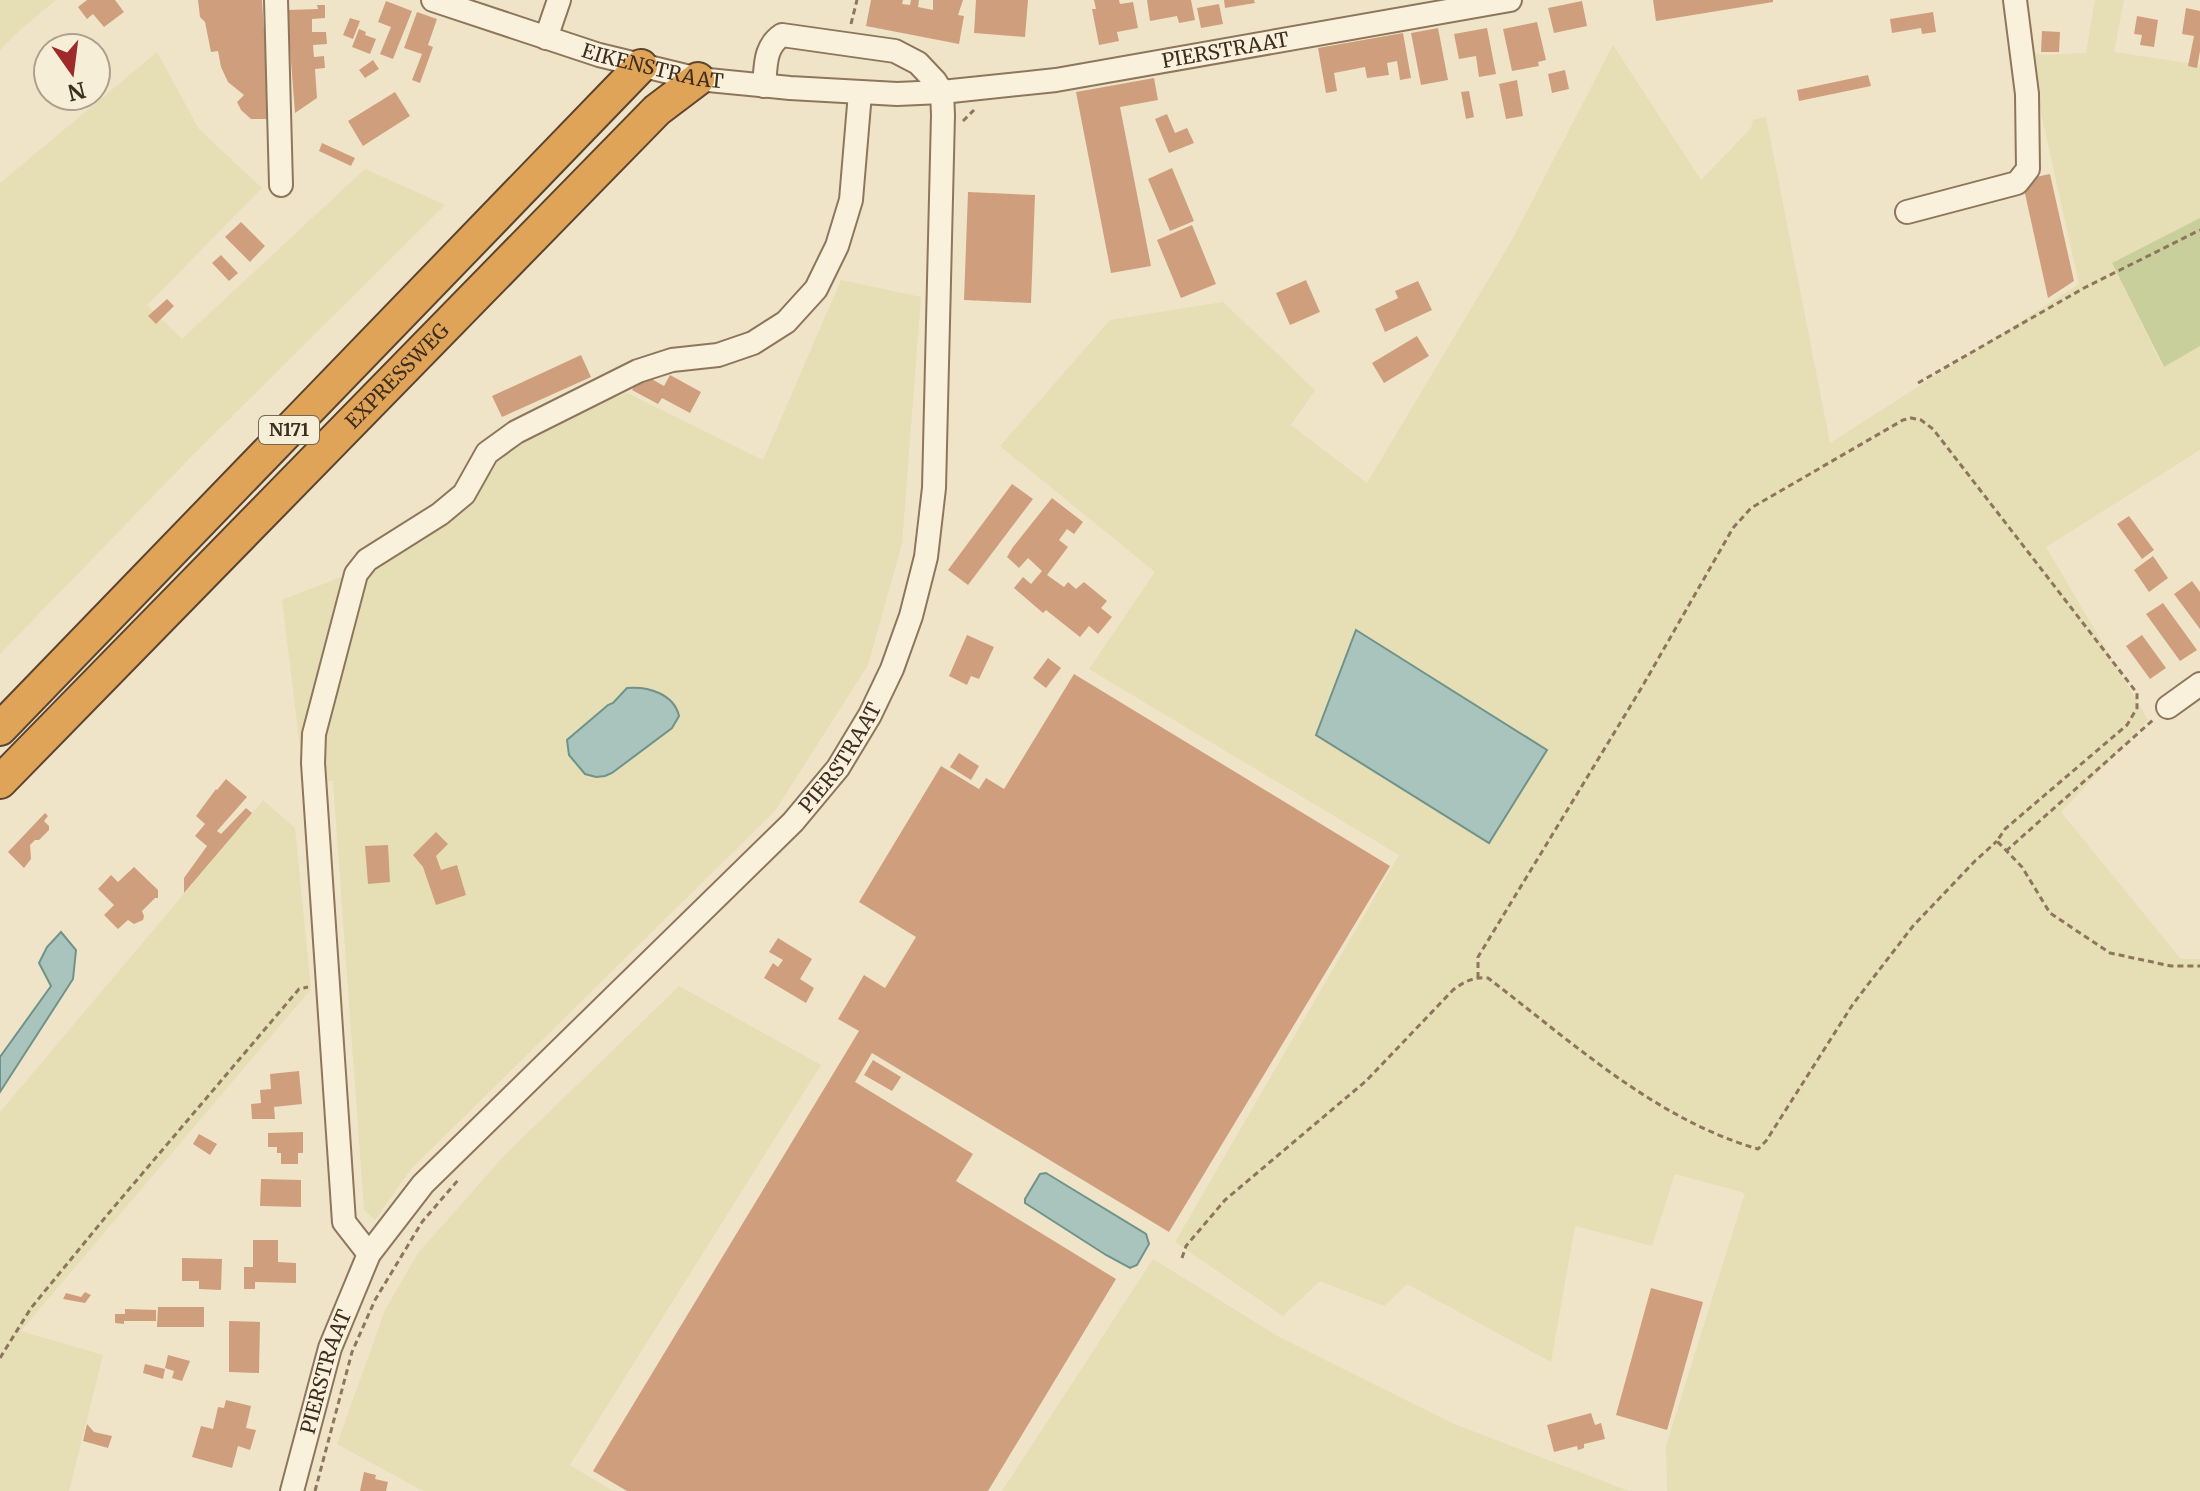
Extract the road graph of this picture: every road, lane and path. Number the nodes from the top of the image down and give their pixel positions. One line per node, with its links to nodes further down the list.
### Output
1 (276, 0): 16 (street)
2 (433, 0): 7 (street, EIKENSTRAAT)
3 (559, 0): 7 (street)
4 (857, 0): 8 (path)
5 (1510, 0): 12 (street, PIERSTRAAT)
6 (2015, 0): 17 (street)
7 (546, 38): 9 (street, EIKENSTRAAT)
8 (846, 44): 11 (street); 13 (street)
9 (641, 66): 10 (street, EIKENSTRAAT); 22 (highway, EXPRESSWEG / N171)
10 (698, 79): 11 (street, EIKENSTRAAT); 23 (highway, EXPRESSWEG / N171)
11 (764, 86): 14 (street, PIERSTRAAT)
12 (986, 88): 13 (street, PIERSTRAAT); 15 (path)
13 (942, 92): 14 (street, PIERSTRAAT); 30 (street, PIERSTRAAT)
14 (860, 93): 28 (street)
15 (963, 121)
16 (281, 185)
17 (1907, 212)
18 (2200, 230): 19 (path)
19 (1918, 383)
20 (2200, 684): 21 (street)
21 (2168, 707): 25 (path)
22 (0, 729)
23 (0, 782)
24 (1997, 841): 25 (path); 27 (path); 27 (path)
25 (2006, 851): 26 (path)
26 (2200, 966)
27 (1478, 978): 31 (path)
28 (327, 982): 30 (street); 32 (path)
29 (459, 1179): 34 (path)
30 (369, 1254): 33 (street, PIERSTRAAT)
31 (1182, 1258)
32 (0, 1358)
33 (292, 1491)
34 (315, 1491)

